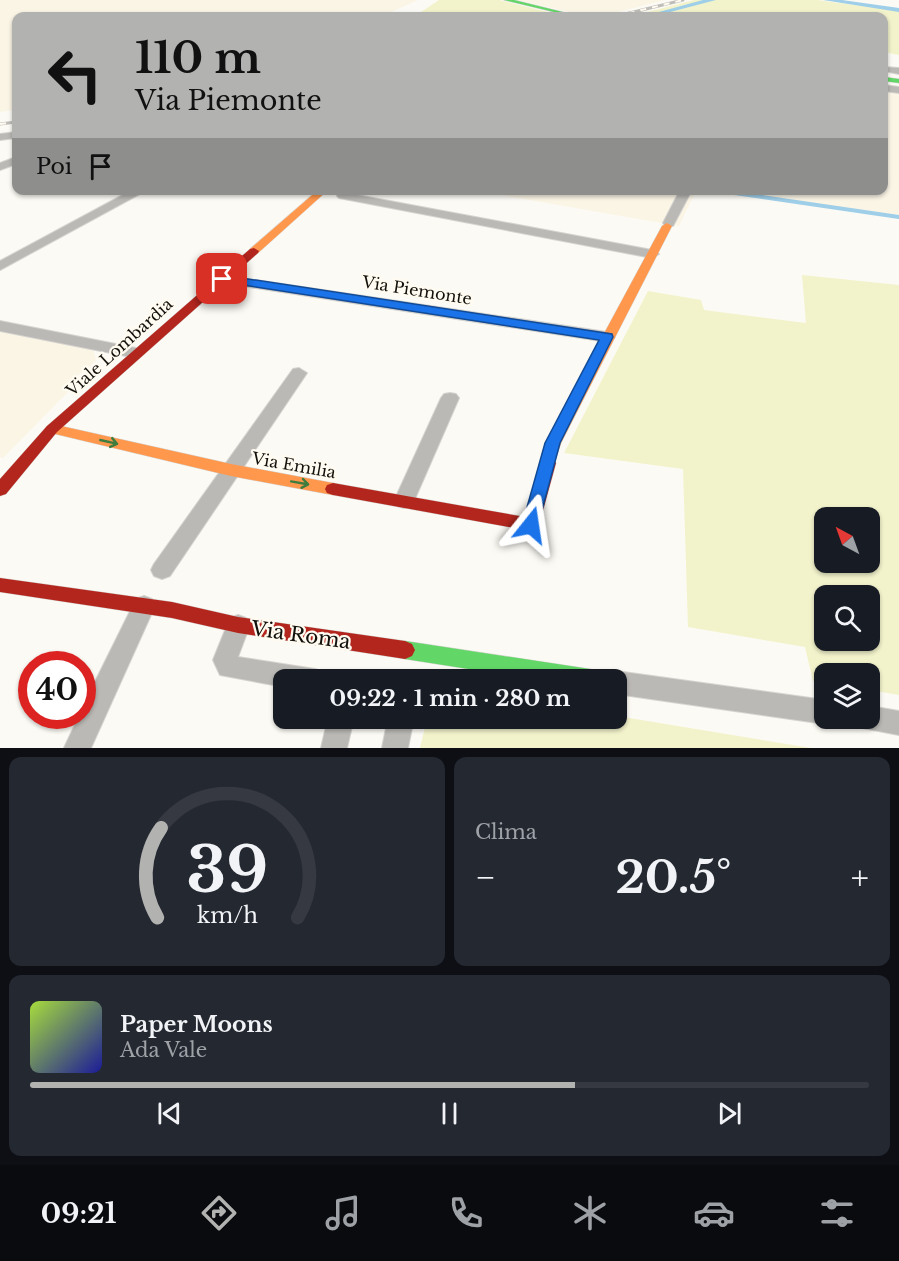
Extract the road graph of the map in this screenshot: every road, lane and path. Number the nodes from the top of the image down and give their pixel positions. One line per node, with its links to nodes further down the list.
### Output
1 (508, 0): 2 (street)
2 (559, 12)
3 (133, 195): 9 (street)
4 (318, 195): 10 (street, Viale Lombardia)
5 (344, 195): 8 (street)
6 (683, 195): 7 (street)
7 (668, 225): 8 (street)
8 (652, 254): 12 (street)
9 (0, 266)
10 (222, 279): 12 (street, Via Piemonte); 13 (street, Viale Lombardia)
11 (0, 326): 13 (street)
12 (607, 337): 19 (street, Via Emilia)
13 (136, 353): 16 (street, Viale Lombardia)
14 (299, 373): 17 (street)
15 (450, 398): 19 (street)
16 (52, 429): 17 (street, Via Emilia, one-way to 17); 18 (street, Viale Lombardia)
17 (231, 470): 19 (street, Via Emilia, one-way to 19); 20 (street)
18 (0, 490)
19 (404, 501)
20 (162, 570)
21 (0, 585): 22 (street, Via Roma)
22 (144, 606): 23 (street, Via Roma); 32 (street)
23 (238, 626): 24 (street, Via Roma); 25 (street)
24 (529, 669)
25 (273, 674)
26 (627, 684): 27 (street)
27 (814, 710)
28 (880, 720): 29 (street)
29 (899, 723)
30 (338, 729): 33 (street)
31 (399, 729): 34 (street)
32 (76, 748)
33 (334, 748)
34 (395, 748)

